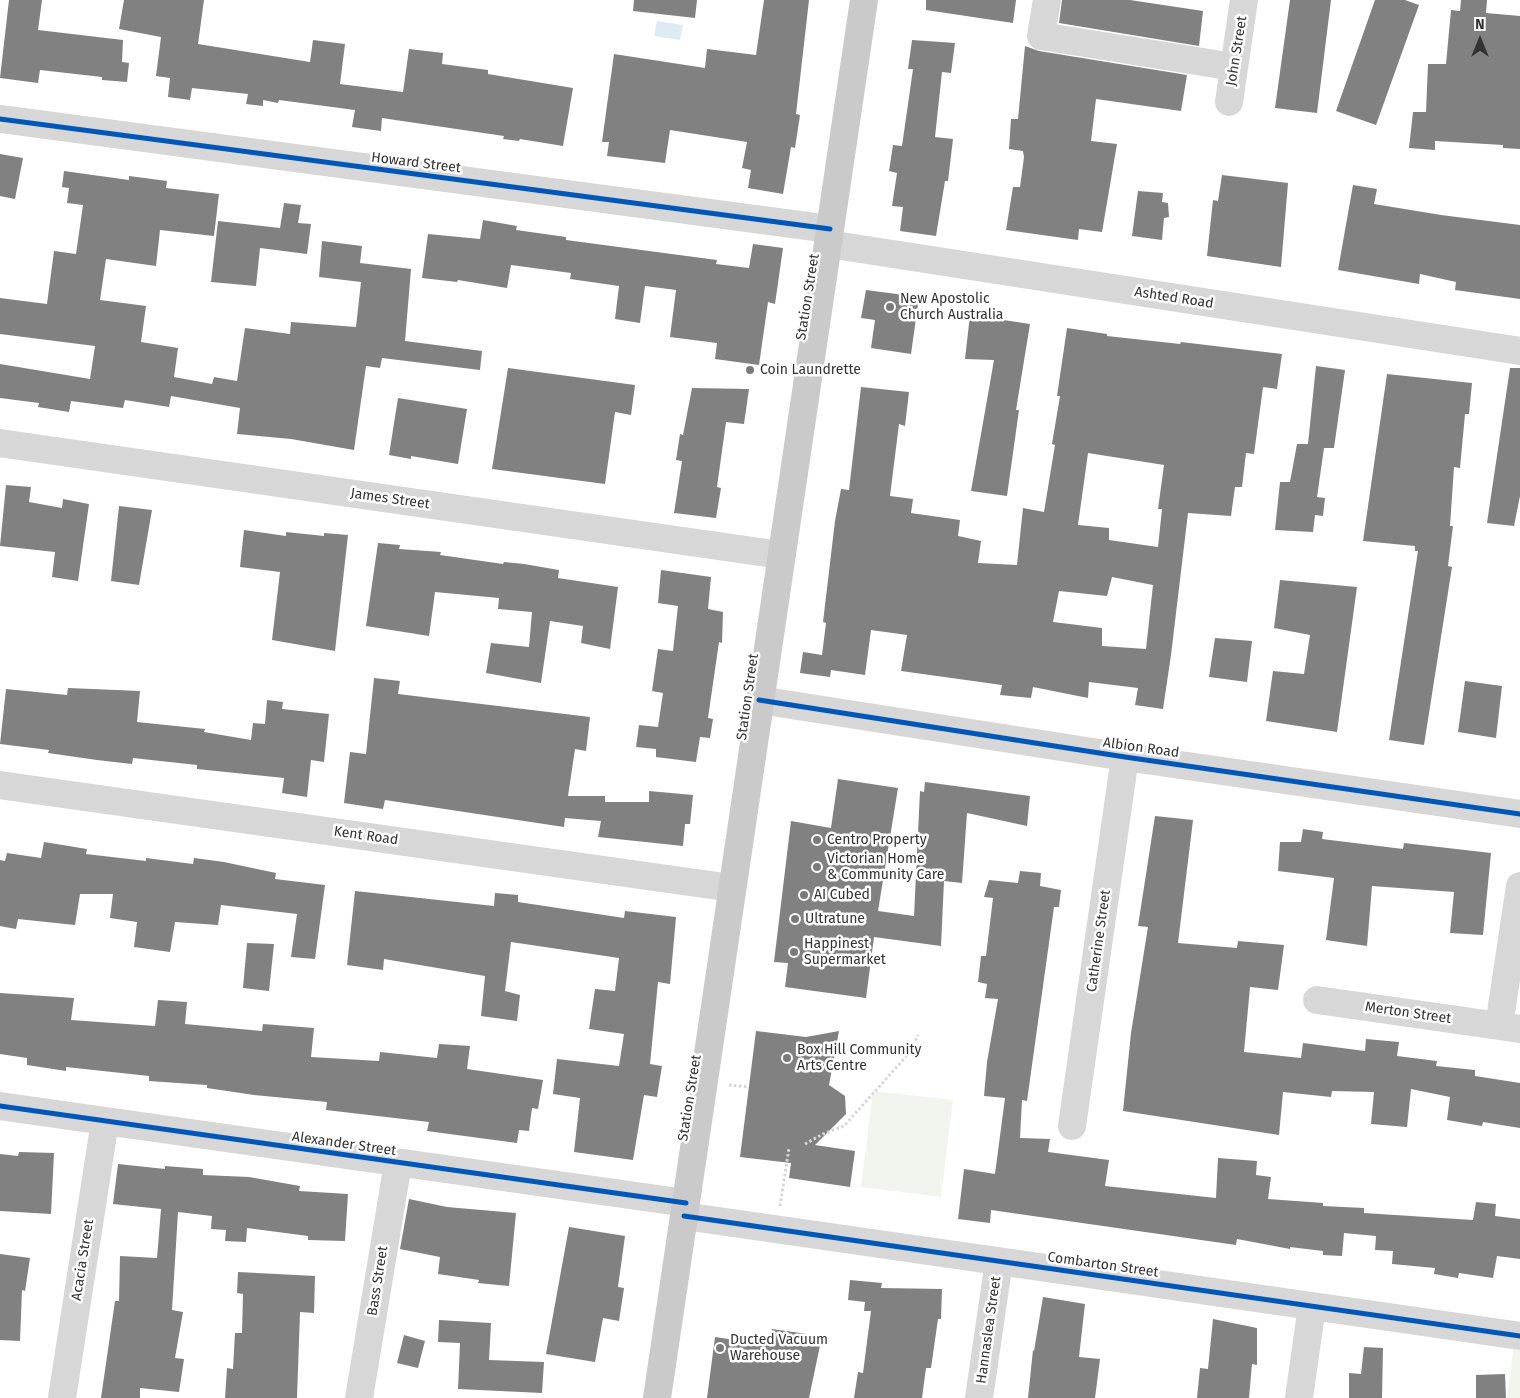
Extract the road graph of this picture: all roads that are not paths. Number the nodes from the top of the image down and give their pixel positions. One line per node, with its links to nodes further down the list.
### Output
1 (864, 0): 7 (main road, Station Street)
2 (1047, 0): 4 (street)
3 (1244, 0): 4 (street, John Street)
4 (1234, 67): 5 (street, John Street)
5 (1229, 102)
6 (0, 119): 7 (street, Howard Street)
7 (829, 236): 8 (street, Ashted Road); 10 (main road, Station Street)
8 (1520, 351)
9 (0, 443): 10 (street, James Street)
10 (781, 555): 11 (main road, Station Street)
11 (759, 700): 12 (street, Albion Road); 16 (main road, Station Street)
12 (1125, 757): 14 (street, Albion Road); 21 (street, Catherine Street)
13 (0, 785): 16 (street, Kent Road)
14 (1520, 814)
15 (1520, 886): 18 (street, Merton Street)
16 (732, 888): 23 (main road, Station Street)
17 (1317, 1000): 18 (street, Merton Street)
18 (1510, 1027)
19 (0, 1106): 20 (street, Alexander Street)
20 (105, 1121): 22 (street, Alexander Street); 27 (street, Acacia Street)
21 (1072, 1126)
22 (398, 1163): 23 (street, Alexander Street); 28 (street, Bass Street)
23 (685, 1209): 24 (street, Combarton Street); 29 (main road, Station Street)
24 (999, 1261): 25 (street, Combarton Street); 30 (street, Hannaslea Street)
25 (1312, 1306): 26 (street, Combarton Street); 31 (street)
26 (1520, 1336)
27 (62, 1398)
28 (359, 1398)
29 (657, 1398)
30 (978, 1398)
31 (1299, 1398)

